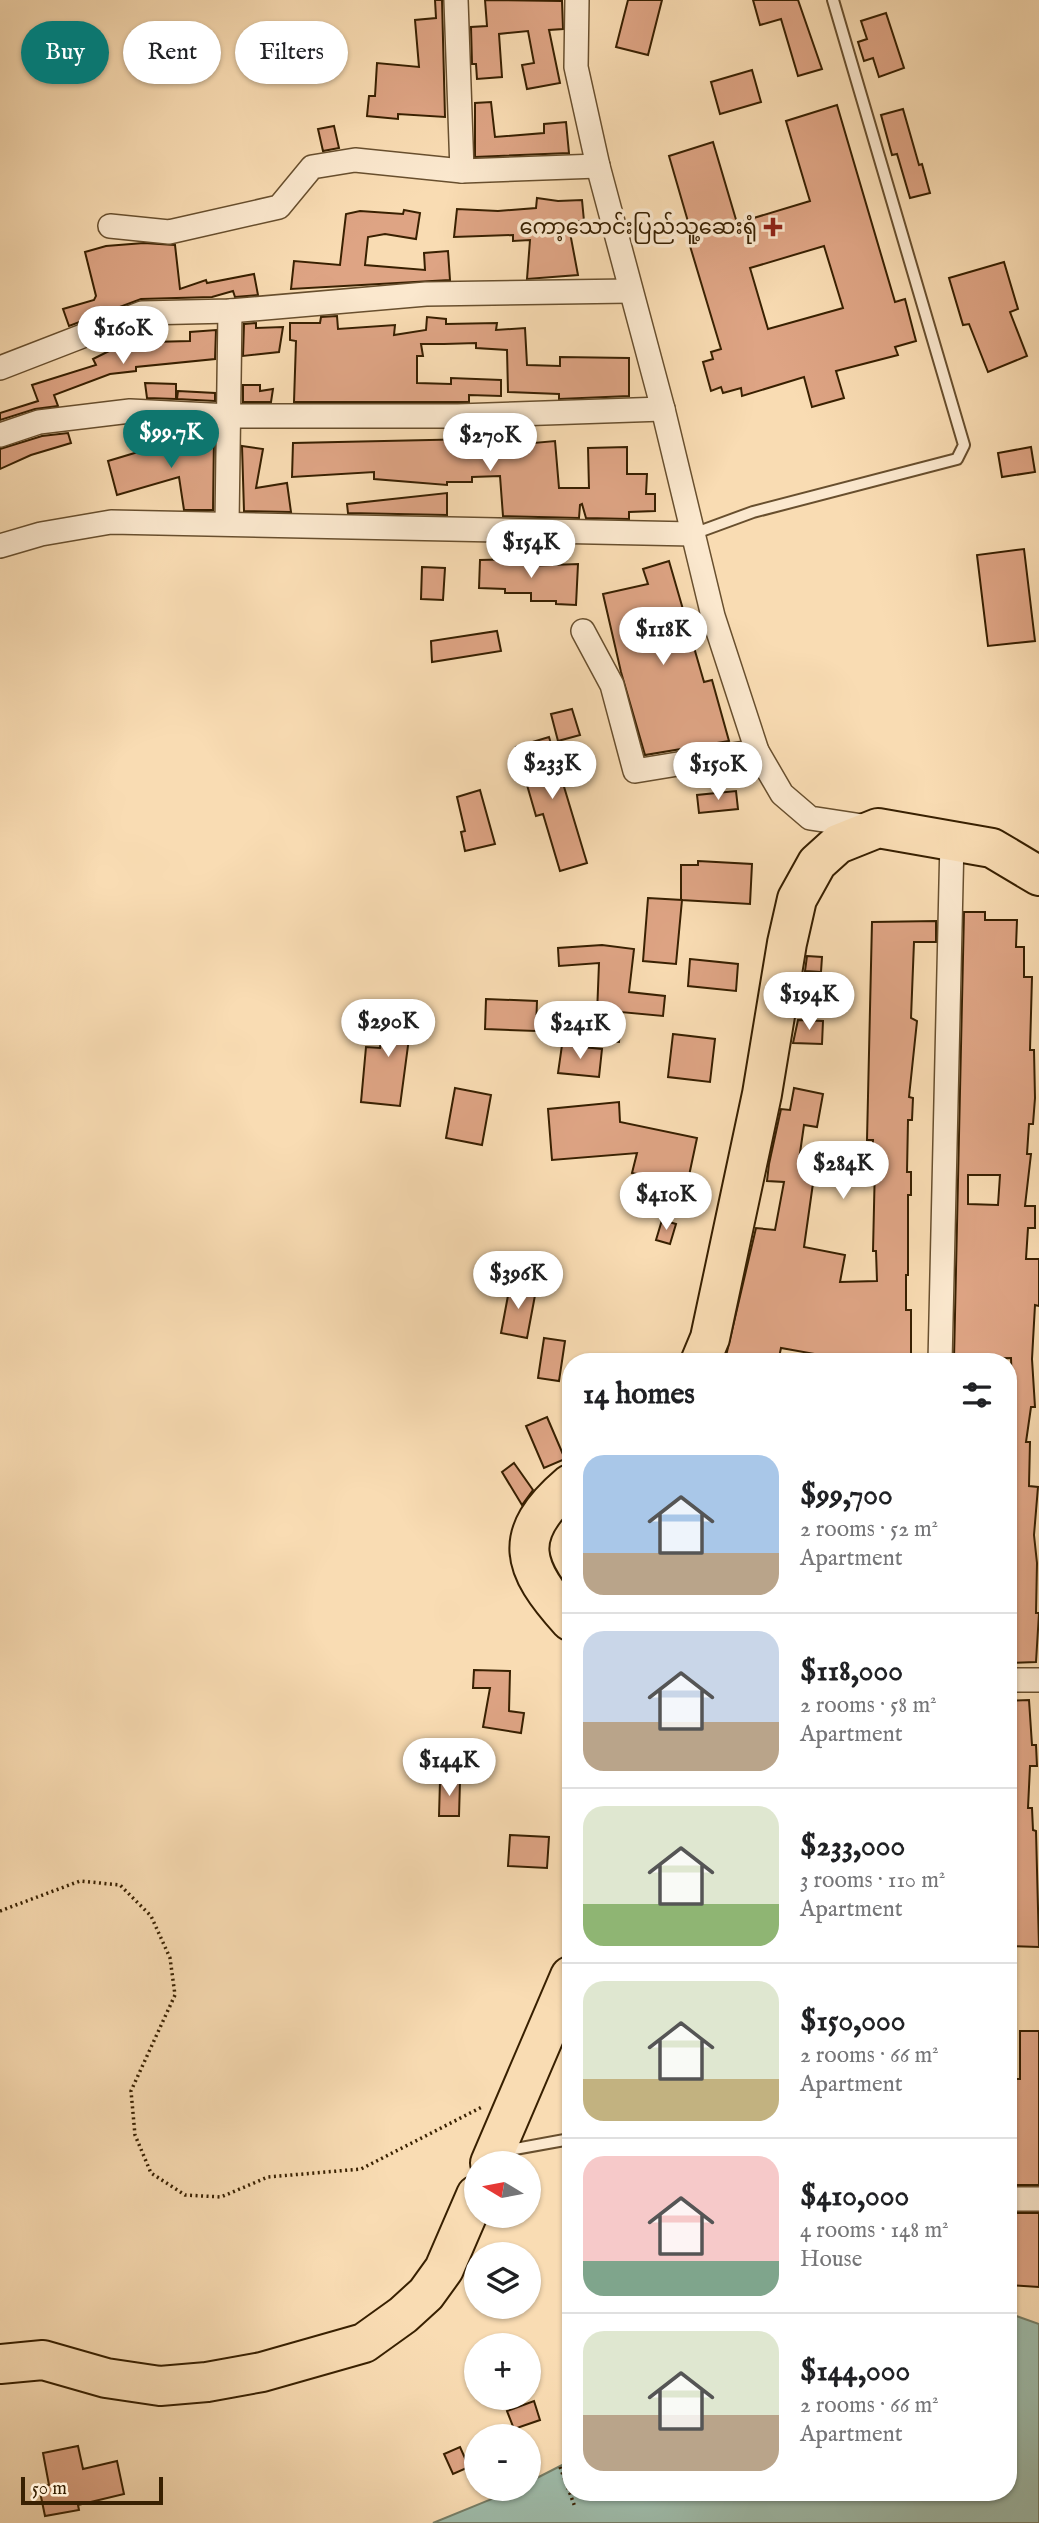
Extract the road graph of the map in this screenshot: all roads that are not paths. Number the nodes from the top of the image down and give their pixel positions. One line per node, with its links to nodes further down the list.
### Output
1 (456, 0): 5 (street)
2 (577, 0): 4 (street)
3 (833, 0): 14 (lane)
4 (598, 166): 5 (street); 7 (street)
5 (462, 171): 6 (street)
6 (110, 226)
7 (630, 291): 8 (street); 10 (street)
8 (230, 311): 9 (street); 11 (street)
9 (0, 368)
10 (663, 409): 11 (street); 14 (street)
11 (230, 416): 12 (street); 13 (street)
12 (0, 435)
13 (227, 523): 14 (street); 15 (street)
14 (693, 534): 17 (street)
15 (0, 545)
16 (583, 631): 17 (street)
17 (757, 751): 18 (street)
18 (878, 828): 19 (highway); 21 (highway)
19 (952, 839): 20 (highway); 22 (street)
20 (1039, 876)
21 (704, 1353)
22 (940, 1353)
23 (562, 1491): 24 (highway)
24 (562, 1612)
25 (1017, 1680): 26 (street)
26 (1039, 1680)
27 (562, 1995): 29 (highway)
28 (562, 2141): 30 (lane)
29 (495, 2151)
30 (521, 2151)
31 (1017, 2199): 32 (street)
32 (1039, 2199)
33 (464, 2223): 34 (highway)
34 (0, 2364)

